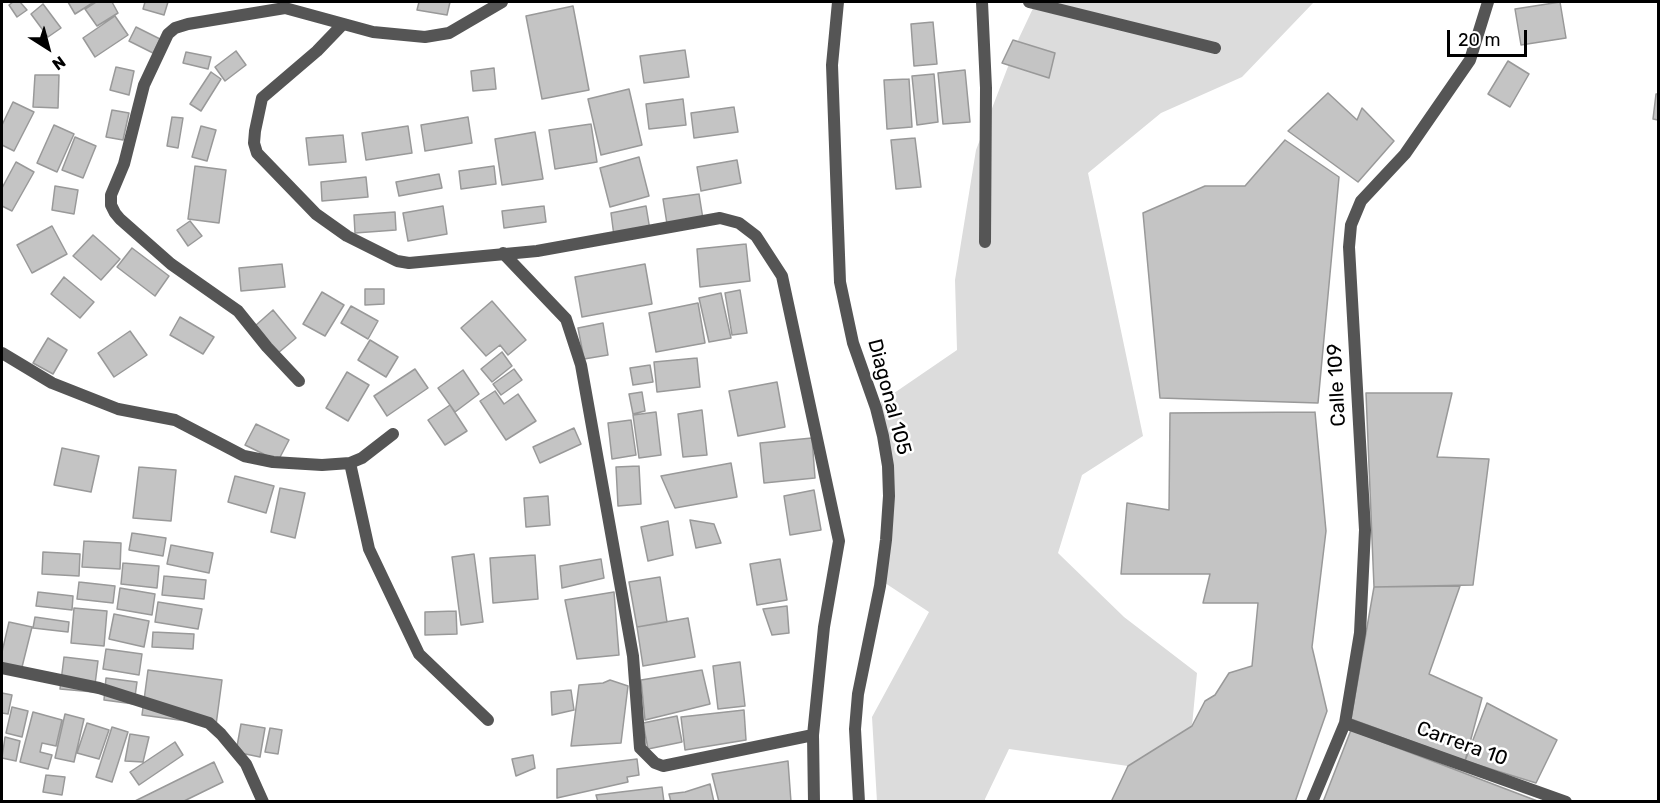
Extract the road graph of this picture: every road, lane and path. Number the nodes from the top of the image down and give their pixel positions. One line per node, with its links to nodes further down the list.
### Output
1 (502, 2): 6 (street)
2 (838, 2): 20 (street, Diagonal 105)
3 (982, 2): 8 (street)
4 (1029, 2): 7 (street)
5 (1488, 2): 16 (street, Calle 109)
6 (342, 25): 9 (street); 11 (street)
7 (1215, 48)
8 (985, 243)
9 (503, 253): 17 (street); 17 (street)
10 (2, 353): 13 (street)
11 (299, 381)
12 (393, 434): 13 (street)
13 (350, 463): 15 (street)
14 (2, 668): 18 (street)
15 (488, 720)
16 (1345, 723): 21 (street, Calle 109); 22 (street, Carrera 10)
17 (813, 735): 19 (street)
18 (263, 801)
19 (814, 801)
20 (859, 801)
21 (1312, 801)
22 (1566, 801)

